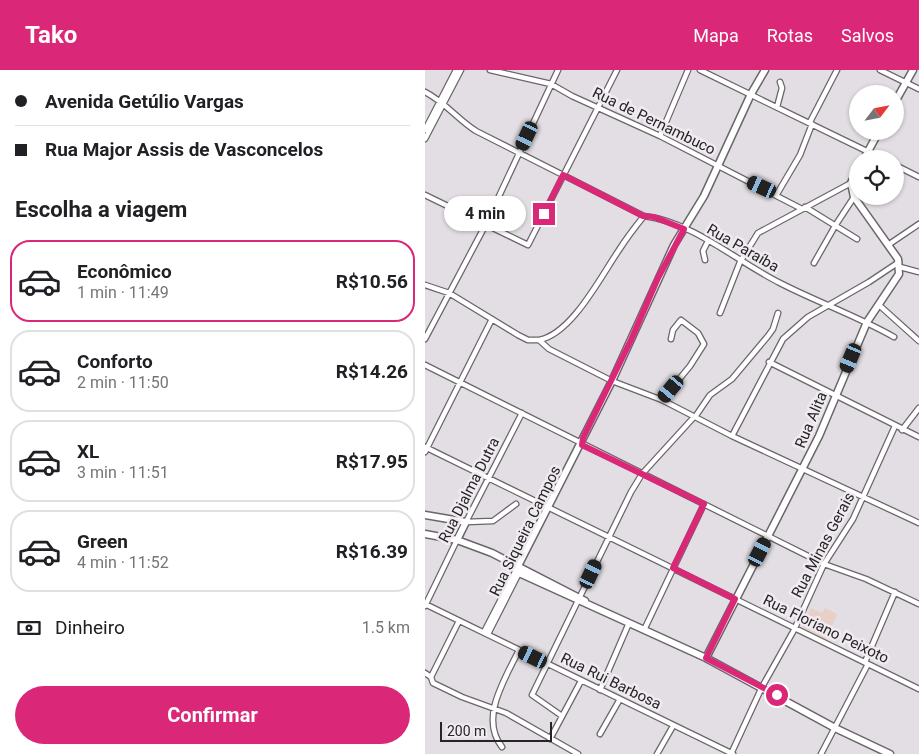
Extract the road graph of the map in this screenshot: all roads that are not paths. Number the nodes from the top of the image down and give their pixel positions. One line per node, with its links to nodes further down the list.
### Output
1 (456, 70): 19 (street)
2 (461, 70): 19 (street)
3 (490, 70): 14 (street, Rua de Pernambuco)
4 (558, 70): 14 (street)
5 (617, 70): 21 (street)
6 (688, 70): 24 (street)
7 (700, 70): 18 (street)
8 (765, 70): 18 (street, Rua Siqueira Campos)
9 (837, 70): 22 (street)
10 (880, 70): 13 (street)
11 (913, 70): 13 (street)
12 (779, 82): 20 (street)
13 (906, 83): 15 (street); 16 (street)
14 (551, 84): 21 (street, Rua de Pernambuco); 27 (street)
15 (904, 86)
16 (919, 89)
17 (425, 92): 19 (street, Rua Paraíba)
18 (751, 94): 20 (street); 28 (street, Rua Siqueira Campos)
19 (441, 101): 23 (street); 25 (street); 27 (street, Rua Paraíba)
20 (777, 106): 22 (street)
21 (598, 108): 24 (street, Rua de Pernambuco); 30 (street)
22 (811, 123): 26 (street); 33 (street)
23 (425, 130)
24 (660, 136): 28 (street, Rua de Pernambuco)
25 (425, 139)
26 (866, 150)
27 (519, 153): 30 (street, Rua Paraíba); 39 (street)
28 (718, 166): 33 (street, Rua de Pernambuco); 42 (street, Rua Siqueira Campos)
29 (904, 169): 31 (street)
30 (563, 175): 38 (street, Rua Paraíba); 39 (street)
31 (919, 176)
32 (849, 184): 37 (street)
33 (777, 194): 37 (street, Rua de Pernambuco)
34 (425, 195): 39 (street)
35 (849, 205): 41 (street)
36 (860, 205): 45 (street)
37 (803, 208): 41 (street, Rua de Pernambuco); 47 (street)
38 (643, 216): 42 (street, Rua Paraíba); 63 (street)
39 (486, 224): 52 (street)
40 (919, 224): 45 (street)
41 (835, 226): 43 (street, Rua de Pernambuco); 48 (street)
42 (684, 229): 44 (street, Rua Paraíba); 66 (street, Rua Siqueira Campos)
43 (857, 239)
44 (708, 241): 46 (street); 47 (street, Rua Paraíba)
45 (888, 244): 49 (street)
46 (705, 260)
47 (740, 262): 53 (street, Rua Paraíba); 55 (street)
48 (814, 263)
49 (899, 264): 50 (street); 53 (street); 54 (street, Rua Alita)
50 (919, 272)
51 (425, 286): 52 (street)
52 (449, 293): 57 (street); 60 (street)
53 (829, 305): 58 (street, Rua Paraíba); 64 (street)
54 (879, 305): 58 (street, Rua Alita); 62 (street)
55 (720, 313)
56 (778, 313): 72 (street)
57 (492, 319): 63 (street); 67 (street)
58 (867, 322): 59 (street, Rua Paraíba); 68 (street, Rua Alita)
59 (894, 337)
60 (425, 338)
61 (671, 339): 69 (street)
62 (918, 339)
63 (539, 340): 66 (street)
64 (769, 362): 68 (street); 75 (street)
65 (425, 365): 67 (street)
66 (612, 381): 69 (street); 77 (street, Rua Siqueira Campos)
67 (461, 383): 71 (street); 78 (street)
68 (835, 394): 73 (street); 79 (street, Rua Alita)
69 (662, 400): 72 (street)
70 (919, 408): 74 (street)
71 (522, 413): 77 (street); 81 (street, Rua Djalma Dutra)
72 (694, 417): 75 (street); 80 (street)
73 (895, 426): 74 (street); 82 (street, Rua Minas Gerais)
74 (902, 430): 76 (street)
75 (732, 436): 79 (street)
76 (919, 437)
77 (582, 442): 80 (street); 85 (street, Rua Siqueira Campos)
78 (426, 449): 81 (street, Rua Floriano Peixoto)
79 (803, 469): 82 (street); 90 (street, Rua Alita)
80 (643, 474): 84 (street); 91 (street)
81 (489, 479): 85 (street, Rua Floriano Peixoto); 87 (street, Rua Djalma Dutra)
82 (863, 496): 88 (street); 93 (street, Rua Minas Gerais)
83 (516, 504): 87 (street)
84 (704, 504): 90 (street); 94 (street)
85 (548, 508): 91 (street, Rua Floriano Peixoto); 95 (street, Rua Siqueira Campos)
86 (425, 515): 87 (street)
87 (467, 522): 92 (street, Rua Djalma Dutra)
88 (919, 524)
89 (425, 534): 92 (street)
90 (768, 536): 93 (street); 98 (street, Rua Alita)
91 (609, 537): 94 (street, Rua Floriano Peixoto); 97 (street)
92 (457, 540): 95 (street); 100 (street, Rua Djalma Dutra)
93 (825, 564): 96 (street); 104 (street, Rua Minas Gerais)
94 (673, 568): 98 (street, Rua Floriano Peixoto); 103 (street)
95 (519, 569): 97 (street); 105 (street, Rua Siqueira Campos)
96 (895, 592): 99 (street); 108 (street)
97 (579, 599): 102 (street); 109 (street)
98 (735, 599): 104 (street, Rua Floriano Peixoto); 107 (street, Rua Alita)
99 (919, 604)
100 (425, 605): 101 (street, Rua Rui Barbosa)
101 (459, 621): 105 (street, Rua Rui Barbosa); 111 (street)
102 (629, 623): 103 (street); 115 (street)
103 (644, 630): 107 (street)
104 (794, 630): 108 (street, Rua Floriano Peixoto); 113 (street, Rua Minas Gerais)
105 (486, 633): 106 (street, Rua Rui Barbosa)
106 (519, 650): 109 (street, Rua Rui Barbosa); 117 (street)
107 (706, 658): 113 (street)
108 (866, 663): 114 (street, Rua Floriano Peixoto); 120 (street)
109 (547, 664): 112 (street, Rua Rui Barbosa); 118 (street)
110 (425, 672): 111 (street)
111 (431, 677): 117 (street)
112 (581, 681): 115 (street, Rua Rui Barbosa); 118 (street)
113 (762, 687): 120 (street); 126 (street, Rua Minas Gerais)
114 (919, 689)
115 (600, 690): 116 (street, Rua Rui Barbosa)
116 (620, 699): 119 (street, Rua Rui Barbosa); 121 (street)
117 (495, 708): 122 (street); 123 (street)
118 (562, 716): 122 (street)
119 (673, 726): 125 (street); 126 (street, Rua Rui Barbosa)
120 (835, 728): 127 (street); 128 (street)
121 (600, 734)
122 (550, 739): 124 (street)
123 (502, 747)
124 (577, 754)
125 (657, 754)
126 (732, 754)
127 (821, 754)
128 (890, 754)

